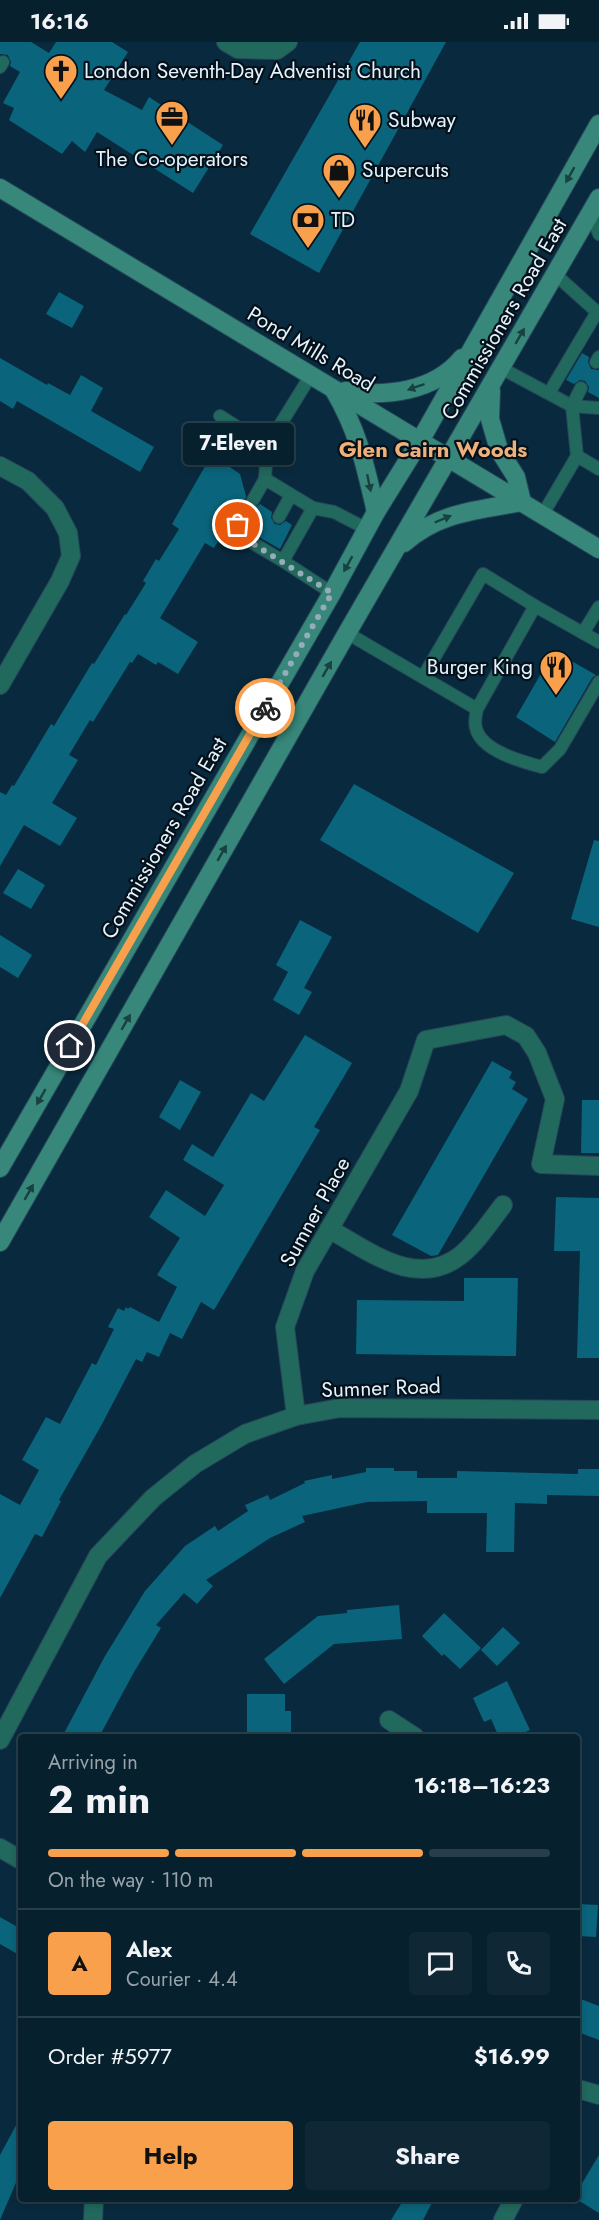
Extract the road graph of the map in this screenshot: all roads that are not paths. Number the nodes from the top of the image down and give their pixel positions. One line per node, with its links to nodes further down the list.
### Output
1 (226, 42): 2 (street)
2 (288, 42)
3 (599, 124): 9 (main road, Commissioners Road East, one-way to 9)
4 (0, 188): 11 (main road, Pond Mills Road)
5 (595, 205): 6 (lane); 7 (main road, Commissioners Road East)
6 (599, 234)
7 (556, 274): 8 (lane); 10 (main road, Commissioners Road East, one-way to 7)
8 (598, 310): 15 (lane)
9 (477, 339): 14 (main road, one-way to 14); 19 (main road, Commissioners Road East)
10 (501, 368): 12 (main road, Commissioners Road East); 15 (lane)
11 (311, 375): 14 (main road, Pond Mills Road); 20 (lane)
12 (491, 386): 22 (main road, Commissioners Road East); 28 (main road)
13 (581, 388): 16 (lane)
14 (334, 389): 19 (main road, Pond Mills Road); 30 (main road, one-way to 30)
15 (549, 393): 16 (lane)
16 (572, 406): 17 (lane); 21 (lane)
17 (599, 408)
18 (220, 416): 20 (lane)
19 (420, 441): 22 (main road, Pond Mills Road); 30 (main road, Commissioners Road East)
20 (267, 446): 25 (lane)
21 (577, 456): 24 (lane); 31 (lane)
22 (449, 458): 28 (main road, Pond Mills Road); 36 (main road, Commissioners Road East)
23 (0, 466): 46 (street)
24 (599, 469)
25 (265, 479): 26 (lane); 27 (lane)
26 (291, 495): 29 (lane); 32 (lane)
27 (253, 500)
28 (522, 502): 31 (main road, Pond Mills Road); 36 (main road, one-way to 28)
29 (313, 508): 34 (lane); 37 (lane)
30 (376, 512): 34 (main road, Commissioners Road East)
31 (543, 514): 35 (main road, Pond Mills Road)
32 (279, 517)
33 (238, 525): 37 (lane)
34 (367, 529): 38 (main road, Commissioners Road East, one-way to 38)
35 (599, 549)
36 (395, 551): 41 (main road, Commissioners Road East)
37 (283, 561): 38 (lane)
38 (332, 593): 49 (main road, Commissioners Road East, one-way to 49)
39 (536, 606): 42 (lane); 44 (lane); 47 (lane)
40 (599, 607): 42 (lane)
41 (347, 633): 44 (lane); 52 (main road, Commissioners Road East, one-way to 41)
42 (583, 633): 43 (lane)
43 (599, 642)
44 (423, 677): 47 (lane)
45 (599, 682): 47 (lane)
46 (0, 685)
47 (477, 709)
48 (599, 1166): 51 (street, Sumner Place)
49 (0, 1168)
50 (502, 1205): 51 (street)
51 (329, 1228): 54 (street, Sumner Place)
52 (0, 1242)
53 (599, 1410): 54 (street, Sumner Road)
54 (296, 1416): 57 (street, Sumner Road)
55 (389, 1720): 56 (street)
56 (410, 1734)
57 (0, 1740)
58 (0, 1848): 59 (street)
59 (18, 1858)
60 (580, 2090): 61 (street)
61 (599, 2095)
62 (94, 2202): 64 (street)
63 (512, 2202): 65 (street)
64 (93, 2220)
65 (503, 2220)

